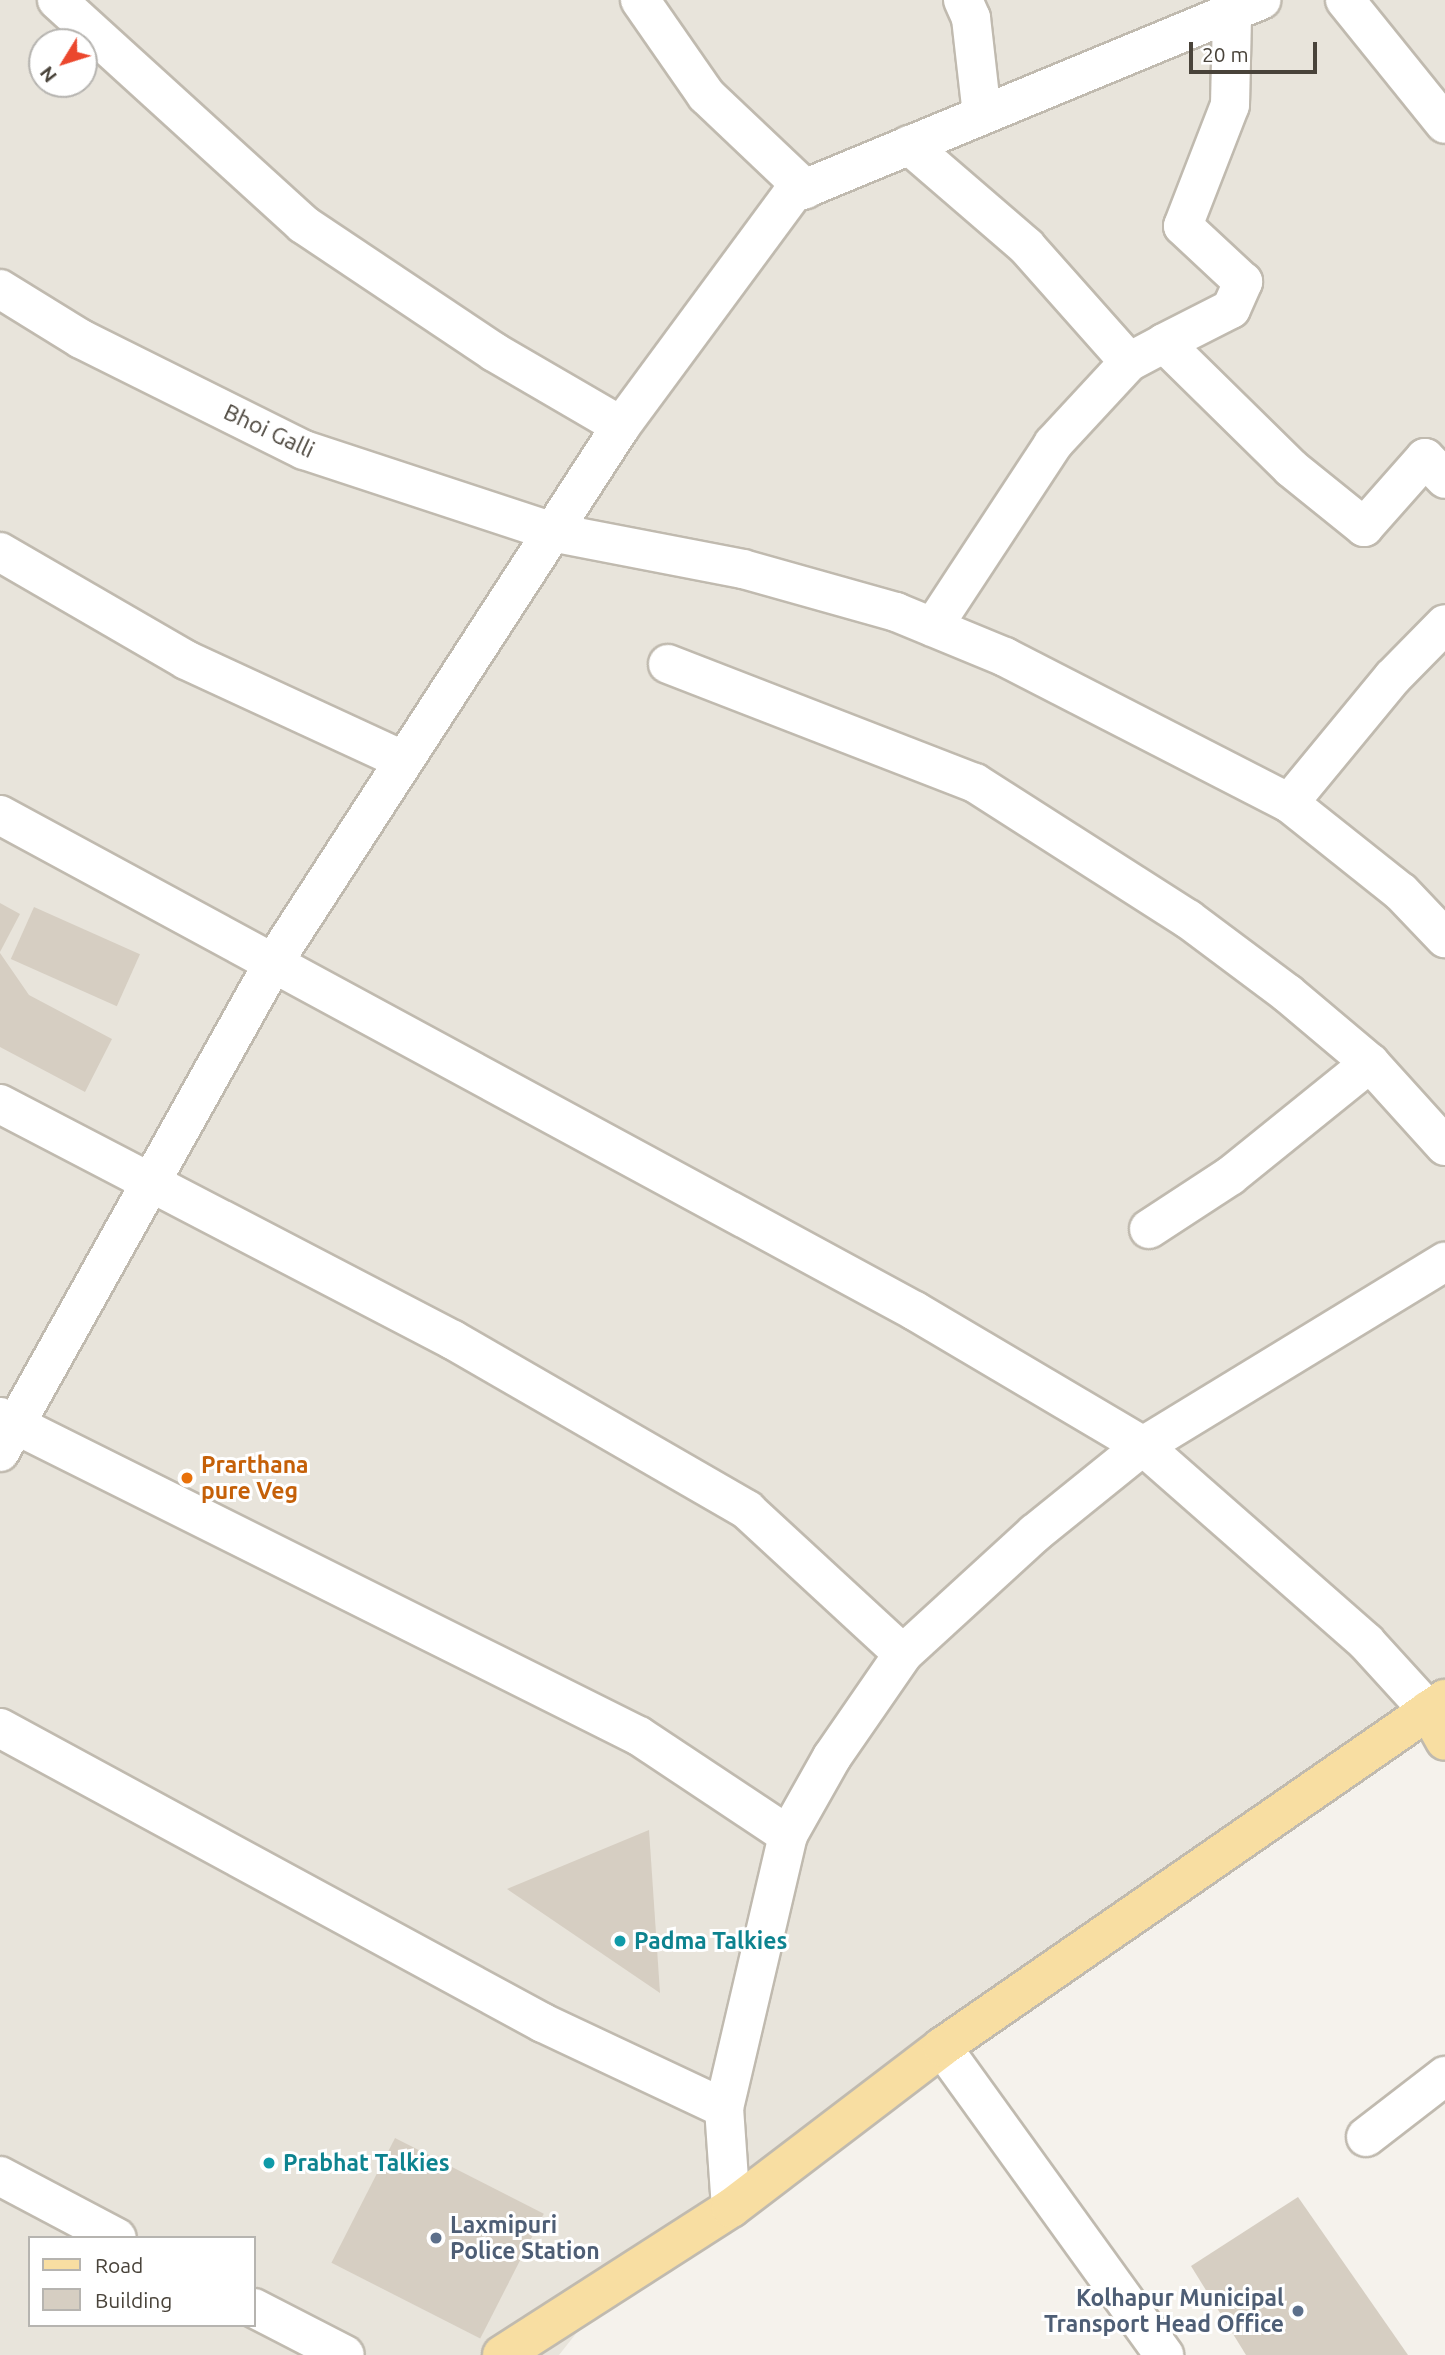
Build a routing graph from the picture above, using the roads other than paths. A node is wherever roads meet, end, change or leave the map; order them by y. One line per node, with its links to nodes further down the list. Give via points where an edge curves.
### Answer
1 (57, 0): 13 (street, via 303,224 494,352)
2 (640, 0): 9 (street, via 706,95)
3 (963, 0): 6 (street, via 971,18)
4 (1345, 0): 7 (street)
5 (1246, 7): 6 (street); 11 (street, via 1230,105 1183,226 1243,282 1231,309)
6 (982, 114): 8 (street)
7 (1445, 124)
8 (909, 145): 9 (street); 12 (street, via 1026,246)
9 (806, 189): 13 (street, via 792,194)
10 (0, 289): 15 (street, Bhoi Galli, via 81,340 304,450)
11 (1164, 343): 12 (street); 14 (street, via 1291,468 1364,527 1425,458)
12 (1129, 362): 18 (street, via 1054,444)
13 (621, 426): 15 (street)
14 (1445, 480)
15 (556, 533): 18 (street, Bhoi Galli, via 743,569); 20 (street)
16 (0, 552): 20 (street, via 186,660)
17 (1445, 624): 21 (street, via 1393,677)
18 (933, 627): 21 (street, Bhoi Galli, via 1005,657 1142,731 1228,766)
19 (668, 664): 25 (street, via 975,783 1188,919)
20 (402, 760): 24 (street)
21 (1289, 803): 23 (street, Bhoi Galli, via 1401,892)
22 (0, 815): 24 (street)
23 (1445, 938)
24 (275, 960): 28 (street); 32 (street, via 915,1311)
25 (1370, 1063): 27 (street); 29 (street, via 1230,1176)
26 (0, 1104): 28 (street)
27 (1445, 1146)
28 (152, 1186): 31 (street); 33 (street, via 453,1340 747,1510)
29 (1150, 1229)
30 (1445, 1262): 32 (street)
31 (5, 1432): 36 (street, via 639,1736)
32 (1143, 1446): 33 (street); 34 (street, via 1366,1642)
33 (904, 1654): 36 (street, via 832,1757)
34 (1439, 1717): 37 (main road)
35 (0, 1728): 39 (street, via 543,2023)
36 (789, 1835): 39 (street)
37 (942, 2047): 42 (main road); 47 (street)
38 (1445, 2076): 40 (street)
39 (724, 2108): 42 (street)
40 (1366, 2137)
41 (0, 2176): 43 (street)
42 (731, 2208): 46 (main road)
43 (113, 2236)
44 (256, 2309): 45 (street)
45 (345, 2355)
46 (502, 2355)
47 (1164, 2355)

